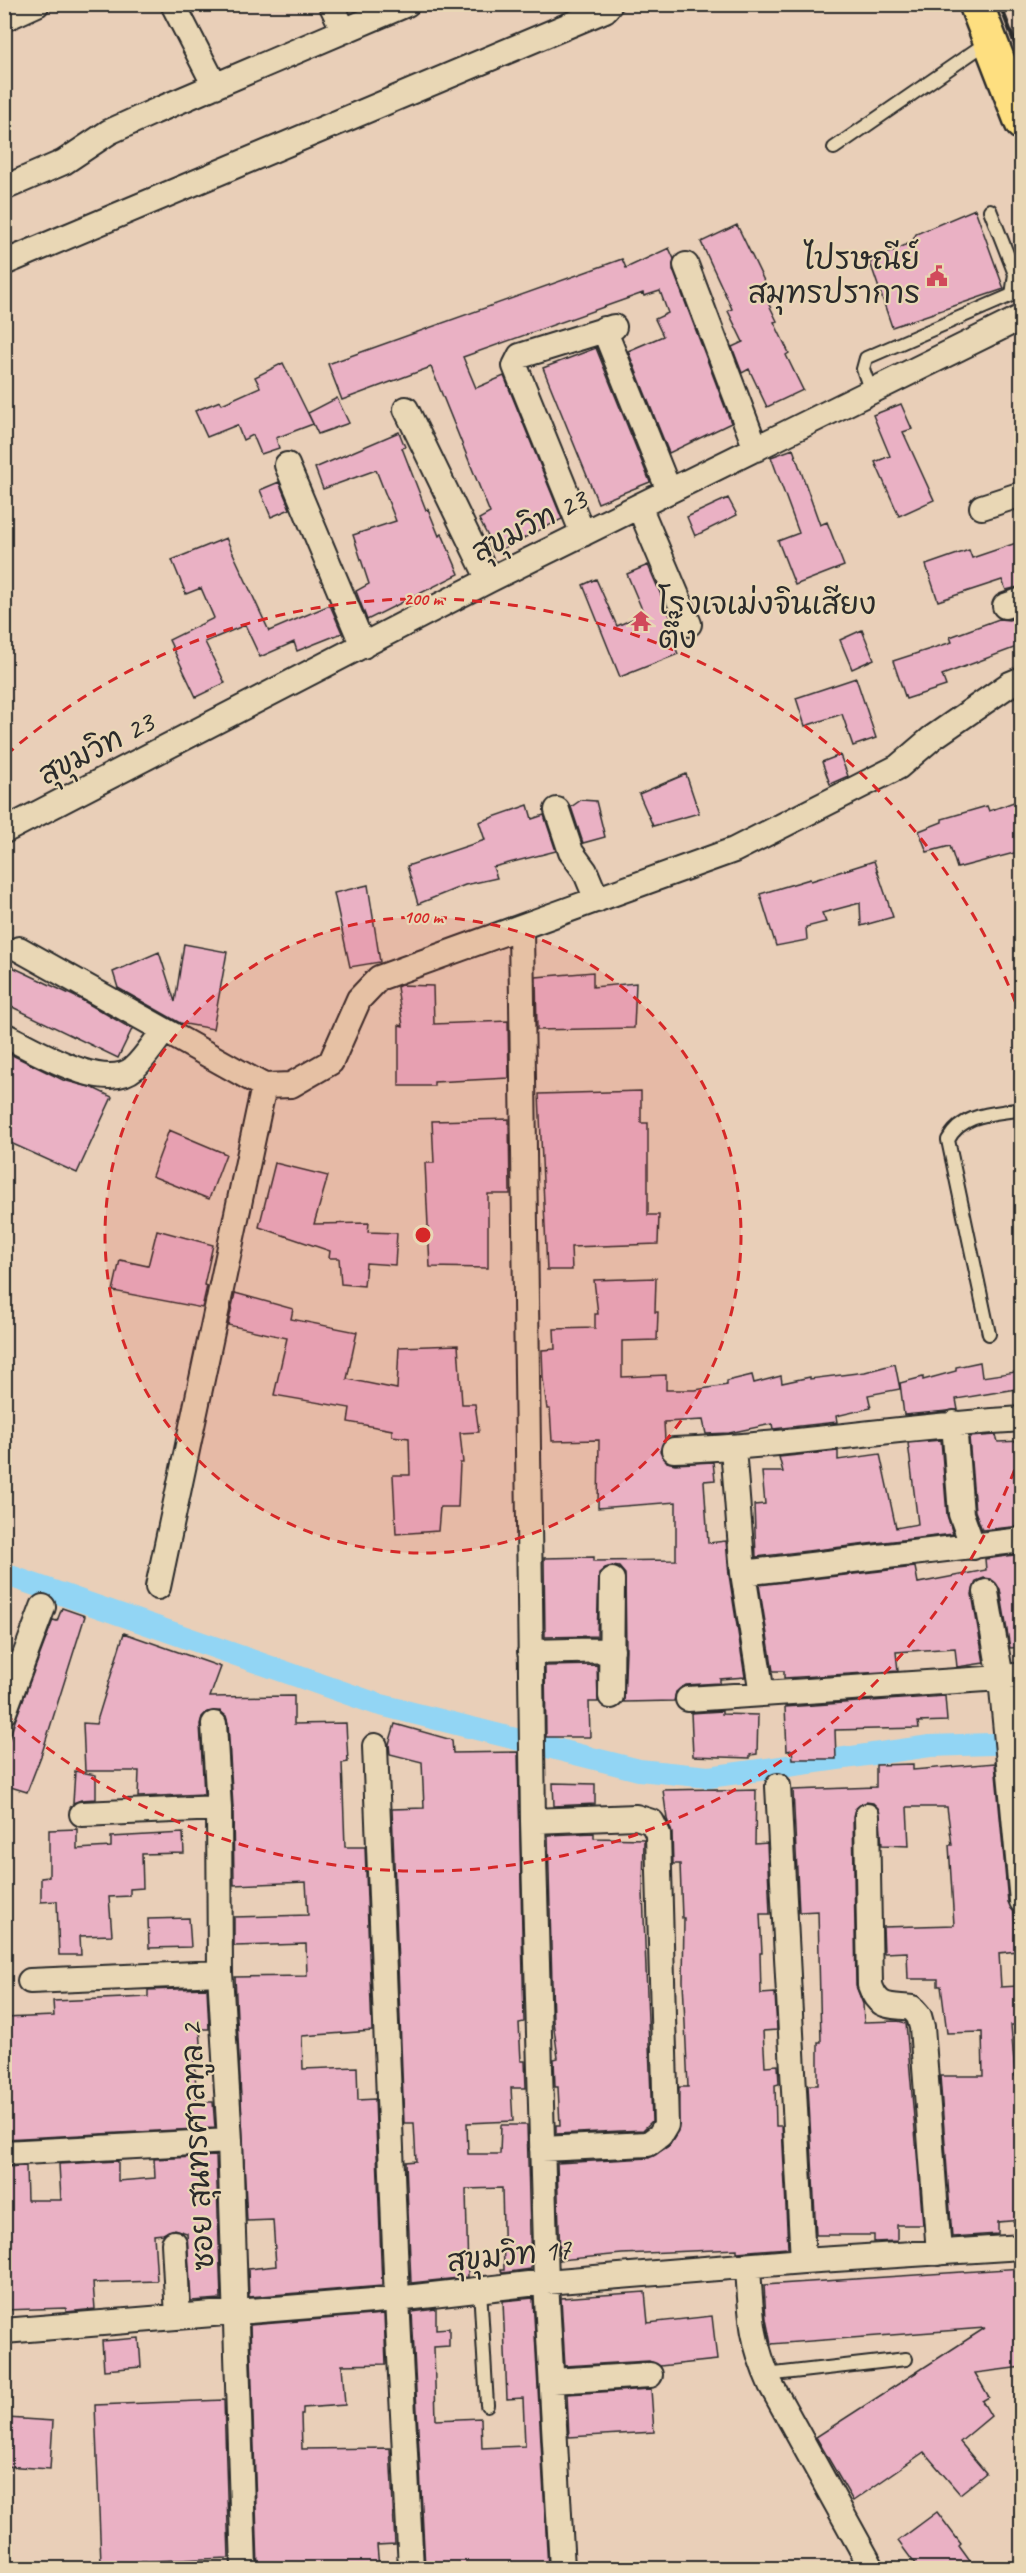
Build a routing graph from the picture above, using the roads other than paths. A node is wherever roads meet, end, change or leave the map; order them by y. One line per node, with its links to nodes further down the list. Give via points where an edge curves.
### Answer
1 (37, 4): 7 (street)
2 (173, 4): 10 (street)
3 (331, 4): 8 (street)
4 (407, 4): 8 (street)
5 (610, 4): 15 (street, via 605,10)
6 (976, 4): 9 (highway)
7 (4, 19)
8 (344, 31): 10 (street)
9 (990, 40): 11 (highway); 12 (lane)
10 (215, 86): 13 (street, via 109,132 64,162)
11 (1022, 123)
12 (834, 148)
13 (4, 188)
14 (990, 210): 18 (lane, via 1015,274 1012,295 866,358 863,369)
15 (4, 263)
16 (687, 265): 20 (street)
17 (1022, 317): 18 (street, สุขุมวิท 23)
18 (871, 392): 20 (street, สุขุมวิท 23)
19 (406, 409): 27 (street)
20 (756, 449): 22 (street, สุขุมวิท 23)
21 (286, 465): 29 (street)
22 (669, 491): 24 (street, สุขุมวิท 23); 26 (street, via 609,328 520,356 515,366)
23 (1022, 494): 25 (street)
24 (639, 506): 26 (street, สุขุมวิท 23); 28 (street)
25 (982, 507)
26 (583, 534): 27 (street, สุขุมวิท 23)
27 (489, 580): 29 (street, สุขุมวิท 23)
28 (689, 624)
29 (363, 645): 32 (street, สุขุมวิท 23)
30 (1022, 679): 33 (street, via 932,738 898,767 734,850)
31 (557, 810): 33 (street, via 571,852 585,871)
32 (4, 831)
33 (597, 900): 34 (street)
34 (521, 928): 38 (street, via 379,978 359,999 331,1062 291,1084); 53 (street)
35 (19, 949): 36 (street)
36 (164, 1031): 37 (street, via 133,1069 112,1077 84,1073); 38 (street)
37 (4, 1035)
38 (264, 1086): 49 (street)
39 (1022, 1109): 40 (lane, via 968,1119 953,1129 948,1140)
40 (990, 1334)
41 (1022, 1419): 42 (street)
42 (954, 1423): 43 (street); 46 (street, via 961,1514)
43 (733, 1448): 44 (street); 47 (street)
44 (674, 1450)
45 (1022, 1540): 46 (street)
46 (973, 1547): 47 (street)
47 (743, 1573): 55 (street)
48 (612, 1580): 52 (street)
49 (158, 1587)
50 (986, 1592): 54 (street)
51 (43, 1607): 58 (street)
52 (612, 1650): 53 (street); 56 (street)
53 (530, 1652): 65 (street)
54 (1011, 1676): 55 (street); 66 (street)
55 (762, 1694): 57 (street)
56 (611, 1696)
57 (688, 1699)
58 (4, 1712)
59 (214, 1724): 62 (street, ซอย สุนทรศาลทูล 2)
60 (375, 1746): 79 (street)
61 (778, 1786): 75 (street)
62 (219, 1808): 63 (street); 67 (street, ซอย สุนทรศาลทูล 2)
63 (82, 1814)
64 (867, 1816): 74 (street, via 870,1984 881,2004 912,2008 920,2016)
65 (533, 1821): 70 (street); 70 (street, via 636,1817 652,1822 658,1834 666,2101 666,2125 648,2144)
66 (1022, 1901)
67 (220, 1973): 68 (street); 69 (street, ซอย สุนทรศาลทูล 2)
68 (30, 1981)
69 (230, 2141): 71 (street); 80 (street, ซอย สุนทรศาลทูล 2)
70 (542, 2149): 77 (street)
71 (4, 2153)
72 (174, 2243): 81 (street)
73 (1022, 2247): 74 (street, สุขุมวิท 17)
74 (939, 2253): 75 (street, สุขุมวิท 17)
75 (803, 2261): 76 (street, สุขุมวิท 17)
76 (748, 2267): 77 (street, สุขุมวิท 17); 84 (street, via 753,2335)
77 (546, 2282): 78 (street, สุขุมวิท 17); 86 (street)
78 (480, 2289): 79 (street, สุขุมวิท 17); 87 (lane)
79 (397, 2299): 80 (street, สุขุมวิท 17); 89 (street)
80 (236, 2313): 81 (street, สุขุมวิท 17); 88 (street, ซอย สุนทรศาลทูล 2)
81 (178, 2317): 82 (street, สุขุมวิท 17)
82 (4, 2331)
83 (906, 2359): 84 (lane)
84 (766, 2374): 91 (street)
85 (650, 2375): 86 (street)
86 (552, 2381): 90 (street)
87 (487, 2405)
88 (244, 2568)
89 (411, 2568)
90 (562, 2568)
91 (872, 2568)

